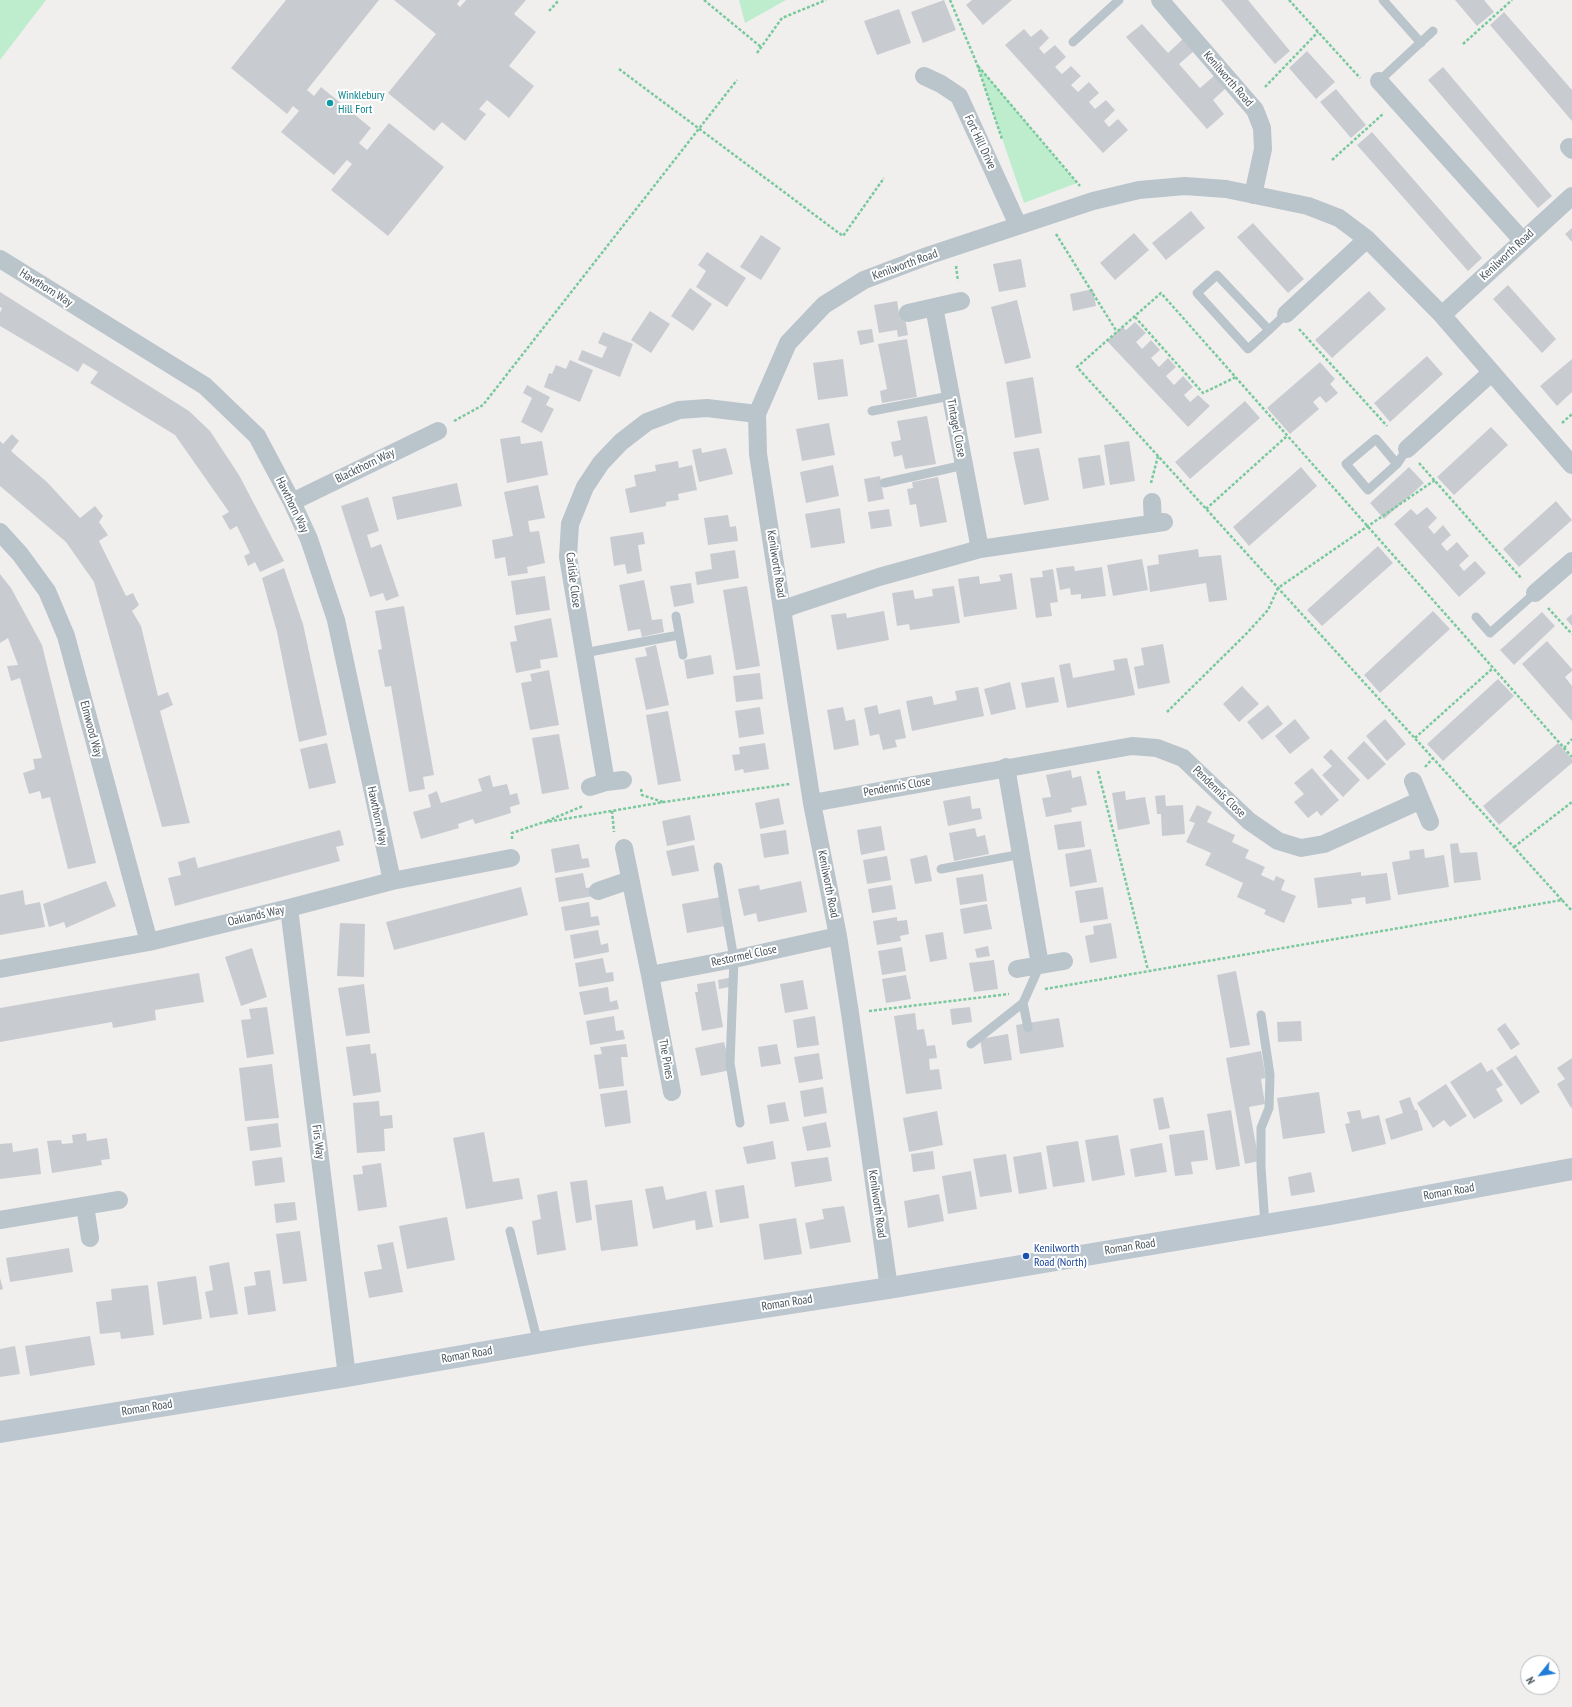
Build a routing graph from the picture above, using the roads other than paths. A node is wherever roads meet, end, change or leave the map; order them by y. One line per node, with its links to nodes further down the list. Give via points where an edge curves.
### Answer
1 (1119, 0): 5 (lane)
2 (1160, 0): 9 (street, Kenilworth Road, via 1255,110 1262,128 1263,149)
3 (1383, 0): 6 (lane)
4 (1433, 31): 6 (lane)
5 (1073, 42)
6 (1421, 43): 8 (lane)
7 (924, 76): 11 (street, Fort Hill Drive, via 959,96)
8 (1371, 81): 13 (street)
9 (1253, 194): 11 (street, Kenilworth Road, via 1185,186 1139,190 1093,201); 12 (street, Kenilworth Road, via 1308,206 1339,218)
10 (1572, 196): 13 (street, Kenilworth Road)
11 (1018, 225): 24 (street, Kenilworth Road, via 864,280 824,305 788,343)
12 (1367, 239): 18 (street); 19 (street, Kenilworth Road)
13 (1522, 240): 19 (street, Kenilworth Road)
14 (0, 259): 30 (street, Hawthorn Way, via 205,386 257,436)
15 (961, 301): 16 (street)
16 (934, 307): 17 (street); 22 (street, Tintagel Close)
17 (908, 313)
18 (1286, 314): 20 (lane)
19 (1442, 314): 21 (street, Kenilworth Road)
20 (1269, 330): 20 (lane, via 1248,349 1197,293 1217,275)
21 (1491, 373): 26 (street); 28 (street, Kenilworth Road)
22 (950, 396): 23 (lane); 27 (street, Tintagel Close)
23 (872, 411)
24 (757, 414): 36 (street, Kenilworth Road, via 758,454); 40 (street, Carlisle Close, via 707,408 679,410 647,422 621,442 601,463 585,487 570,524 568,557)
25 (438, 431): 30 (street, Blackthorn Way)
26 (1402, 456): 26 (lane, via 1376,439 1346,464 1368,490)
27 (964, 465): 29 (lane); 33 (street, Tintagel Close)
28 (1572, 465)
29 (884, 483)
30 (292, 502): 54 (street, Hawthorn Way, via 309,539 336,620)
31 (1152, 502): 33 (street, via 1158,523)
32 (0, 532): 58 (street, Elmwood Way, via 47,591 66,636)
33 (980, 549): 36 (street, via 879,577)
34 (1572, 561): 35 (street)
35 (1535, 593): 38 (lane, via 1490,633)
36 (783, 610): 46 (street, Kenilworth Road)
37 (676, 616): 39 (lane)
38 (1476, 617)
39 (679, 634): 40 (lane); 41 (lane)
40 (584, 653): 44 (street, Carlisle Close)
41 (683, 655)
42 (1006, 767): 45 (street, Pendennis Close, via 1116,748 1158,748 1183,758 1250,821 1278,841 1301,848 1324,844); 46 (street, Pendennis Close); 49 (street)
43 (1412, 781): 45 (street)
44 (606, 783)
45 (1421, 800): 47 (street)
46 (812, 803): 57 (street, Kenilworth Road)
47 (1430, 822)
48 (624, 848): 53 (street)
49 (1022, 854): 52 (lane); 61 (street)
50 (511, 858): 54 (street, Oaklands Way)
51 (718, 867): 59 (lane)
52 (941, 869)
53 (630, 880): 55 (street); 64 (street)
54 (392, 882): 56 (street, Oaklands Way)
55 (598, 891)
56 (289, 908): 58 (street, Oaklands Way); 80 (street, Firs Way)
57 (838, 936): 59 (street, Restormel Close); 78 (street, Kenilworth Road)
58 (149, 942): 62 (street, Oaklands Way)
59 (734, 959): 64 (street, Restormel Close); 70 (lane, via 730,1063)
60 (1064, 961): 61 (street)
61 (1040, 965): 63 (street); 65 (lane)
62 (0, 969)
63 (1017, 969)
64 (650, 975): 69 (street, The Pines)
65 (1023, 1003): 67 (lane); 68 (lane)
66 (1261, 1015): 75 (lane, via 1270,1075 1269,1108 1261,1128)
67 (1028, 1028)
68 (971, 1044)
69 (672, 1092)
70 (740, 1123)
71 (1572, 1169): 75 (street, Roman Road)
72 (119, 1200): 73 (street)
73 (85, 1206): 74 (street); 77 (street)
74 (0, 1220)
75 (1265, 1225): 78 (street, Roman Road)
76 (510, 1231): 79 (lane)
77 (90, 1238)
78 (889, 1288): 79 (street, Roman Road)
79 (538, 1343): 80 (street, Roman Road)
80 (347, 1376): 81 (street, Roman Road)
81 (0, 1432)

